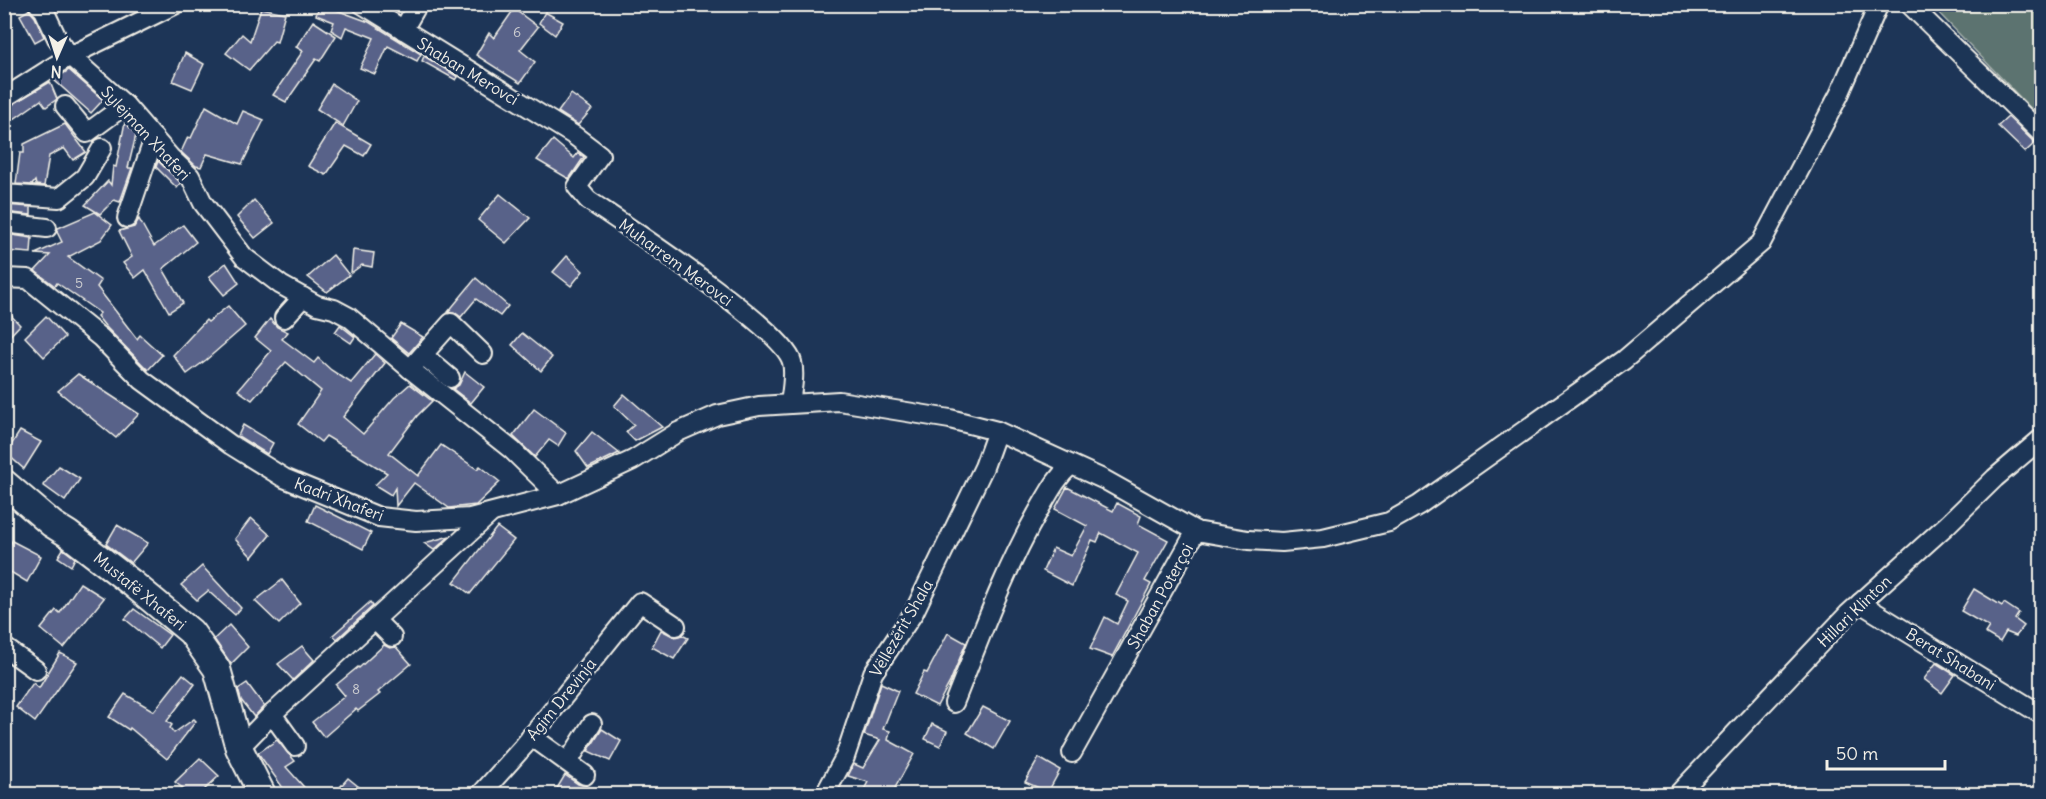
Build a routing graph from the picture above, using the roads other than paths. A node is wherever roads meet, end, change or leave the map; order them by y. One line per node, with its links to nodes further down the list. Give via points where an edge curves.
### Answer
1 (38, 4): 8 (street, Sylejman Xhaferi)
2 (56, 4): 8 (street)
3 (176, 4): 10 (street)
4 (362, 4): 9 (street, Shaban Merovci)
5 (418, 4): 9 (street)
6 (1879, 4): 36 (street, via 1839,95 1761,243 1624,360 1419,505 1389,522 1323,538 1282,542)
7 (1909, 4): 14 (street)
8 (55, 29): 10 (street, Sylejman Xhaferi)
9 (403, 30): 15 (street, Shaban Merovci)
10 (70, 56): 11 (street); 12 (street, Sylejman Xhaferi)
11 (4, 98)
12 (125, 105): 13 (street, via 87,133); 16 (street, Sylejman Xhaferi)
13 (65, 106)
14 (2042, 134)
15 (575, 136): 29 (street, Muharrem Merovci, via 600,155 577,187 588,200 765,328 792,360)
16 (154, 138): 19 (street); 23 (street, Sylejman Xhaferi, via 190,176 203,203 244,257)
17 (102, 148): 18 (street, via 85,177 59,198)
18 (4, 194)
19 (127, 218)
20 (4, 223): 21 (street)
21 (47, 228)
22 (4, 278): 35 (street, Kadri Xhaferi, via 28,279 101,338 142,380 284,478 379,517 416,521 470,518)
23 (303, 297): 24 (street); 27 (street, Sylejman Xhaferi, via 349,317)
24 (284, 318)
25 (483, 354): 26 (street, via 451,323)
26 (423, 355): 27 (street); 28 (street)
27 (410, 369): 34 (street, Sylejman Xhaferi, via 512,450)
28 (450, 378)
29 (790, 403): 30 (street, Shaban Poterçoi, via 839,401 950,419); 34 (street, Kadri Xhaferi, via 717,415)
30 (997, 431): 32 (street, Shaban Poterçoi); 55 (street, Vëllezërit Shala, via 984,467 914,612 873,673 845,757)
31 (2042, 438): 37 (street, Hillari Klinton)
32 (1071, 465): 36 (street, Shaban Poterçoi); 43 (street, via 1059,475 1030,527)
33 (4, 483): 49 (street, Mustafë Xhaferi, via 191,632 217,669)
34 (558, 495): 35 (street, Kadri Xhaferi)
35 (492, 512): 38 (street)
36 (1196, 531): 50 (street, Shaban Poterçoi)
37 (1860, 603): 45 (street, Berat Shabani); 56 (street, Hillari Klinton)
38 (375, 620): 40 (street); 44 (street)
39 (676, 626): 47 (street, Agim Drevinja, via 640,602)
40 (392, 637)
41 (4, 647): 42 (street)
42 (36, 670)
43 (954, 703)
44 (272, 714): 48 (street); 49 (street)
45 (2042, 715)
46 (592, 724): 51 (street)
47 (531, 736): 51 (street); 54 (street, Agim Drevinja)
48 (295, 746)
49 (239, 748): 53 (street, Mustafë Xhaferi)
50 (1072, 753)
51 (568, 762): 52 (street)
52 (585, 775)
53 (262, 795)
54 (481, 795)
55 (825, 795)
56 (1678, 795)

